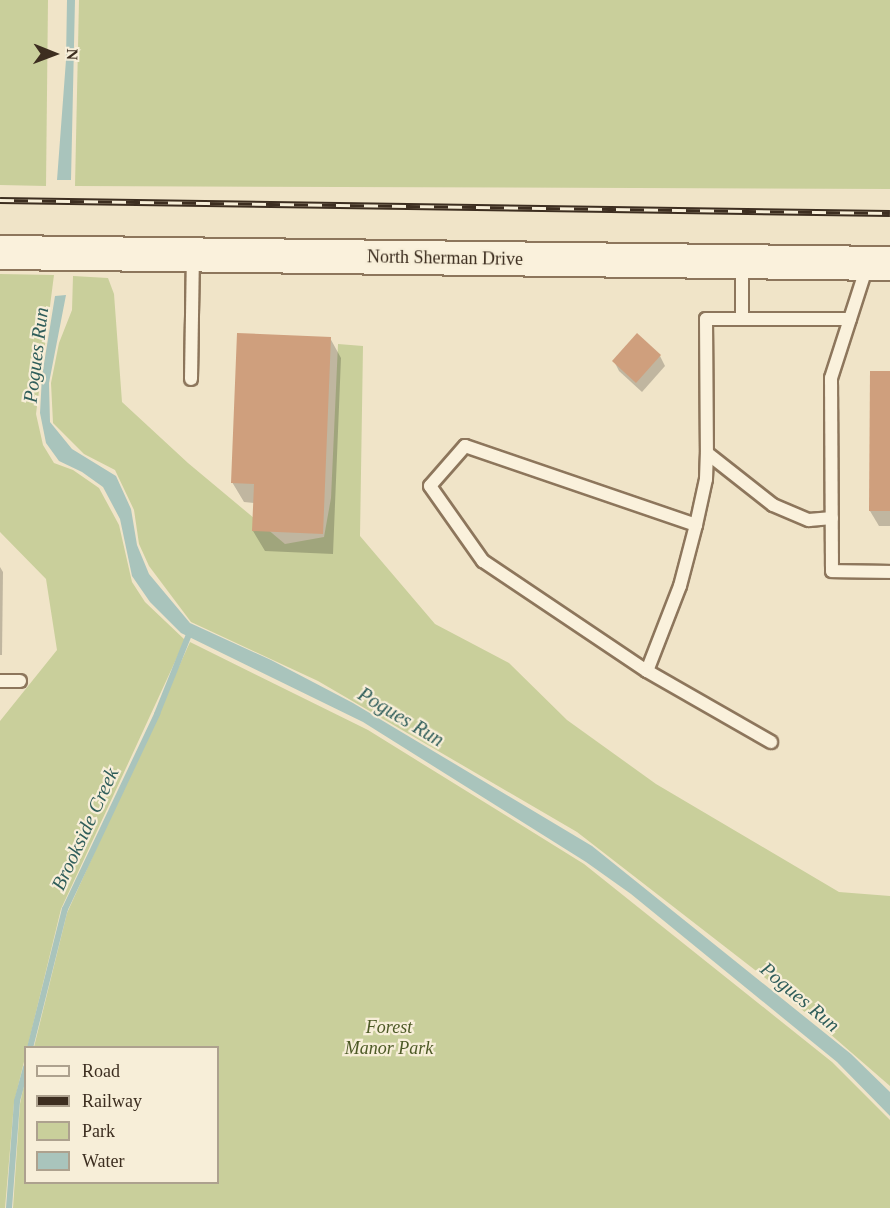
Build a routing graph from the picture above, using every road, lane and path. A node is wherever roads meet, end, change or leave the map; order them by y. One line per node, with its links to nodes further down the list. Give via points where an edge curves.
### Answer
1 (0, 252): 2 (main road, North Sherman Drive)
2 (193, 255): 3 (main road, North Sherman Drive); 7 (lane)
3 (742, 261): 4 (main road, North Sherman Drive); 5 (lane)
4 (879, 262): 6 (lane)
5 (742, 319): 6 (lane); 8 (lane, via 706,319)
6 (850, 320): 9 (lane, via 831,378)
7 (191, 379)
8 (707, 453): 9 (lane, via 773,505 808,520); 10 (lane)
9 (832, 518): 11 (lane, via 832,571)
10 (696, 525): 12 (lane, via 680,586); 12 (lane, via 465,446 430,486 483,561)
11 (890, 572)
12 (647, 671): 15 (lane)
13 (0, 681): 14 (lane)
14 (20, 681)
15 (771, 742)

